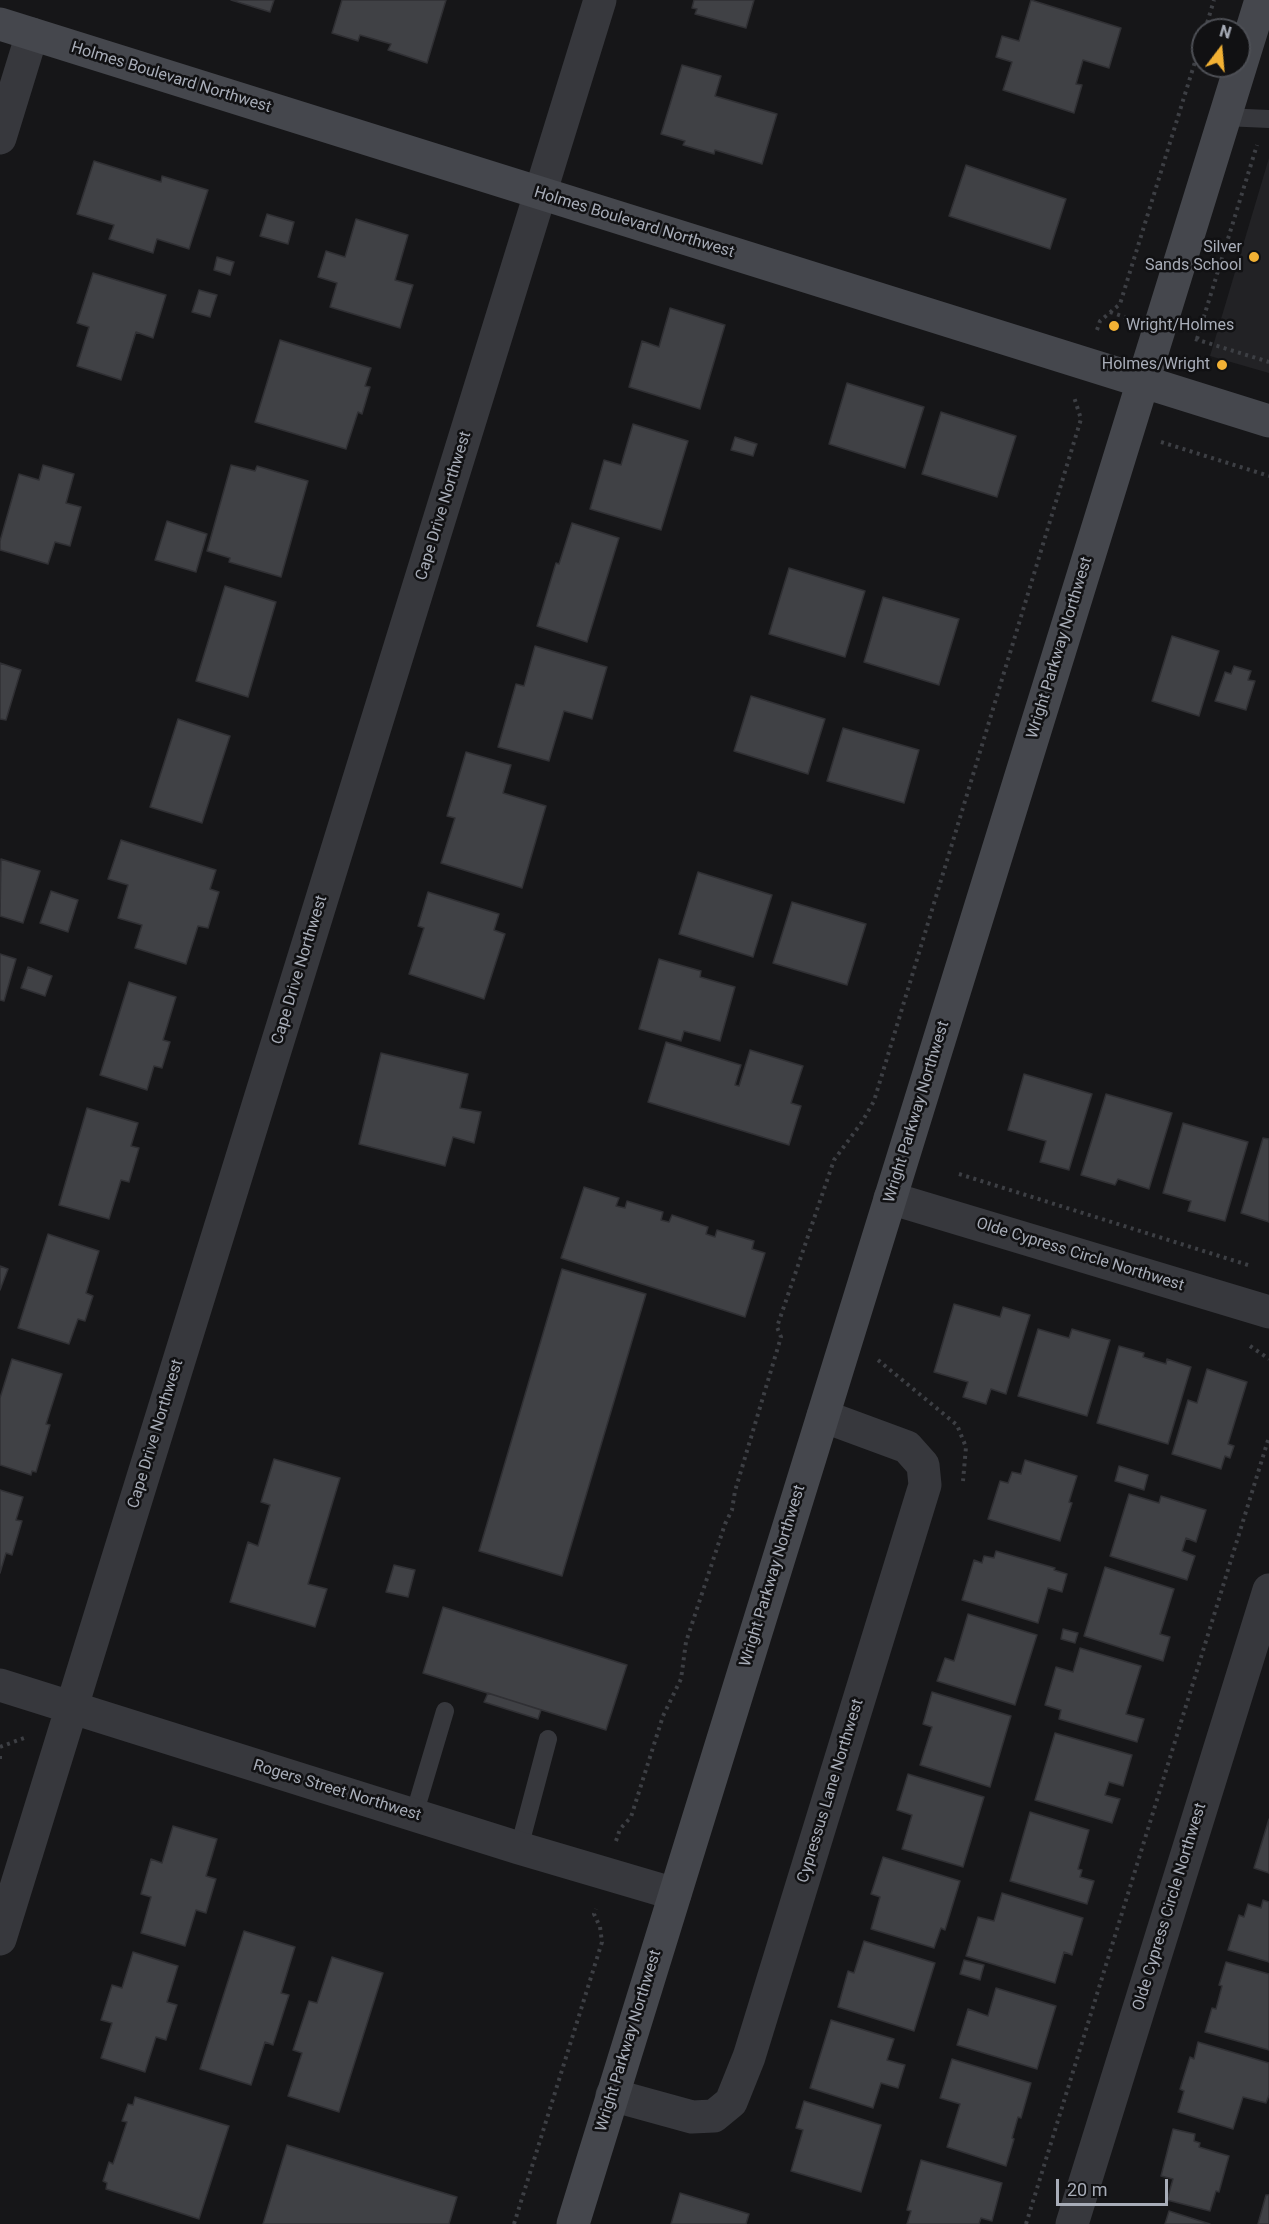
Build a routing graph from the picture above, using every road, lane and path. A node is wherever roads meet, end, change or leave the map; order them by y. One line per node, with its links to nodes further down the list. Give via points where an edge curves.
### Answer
1 (600, 0): 11 (street, Cape Drive Northwest)
2 (1214, 0): 4 (path)
3 (1261, 0): 8 (street, Wright Parkway Northwest)
4 (1209, 18)
5 (0, 24): 6 (street, Holmes Boulevard Northwest)
6 (32, 34): 10 (street); 11 (street, Holmes Boulevard Northwest)
7 (1191, 75): 13 (path, via 1120,304 1100,321)
8 (1224, 117): 9 (lane); 14 (street, Wright Parkway Northwest)
9 (1267, 119): 12 (path)
10 (0, 138)
11 (540, 194): 13 (street, Holmes Boulevard Northwest); 26 (street, Cape Drive Northwest)
12 (1197, 339)
13 (1085, 363): 14 (street, Holmes Boulevard Northwest); 33 (path, via 1074,397 1081,419 874,1101 834,1160 820,1197 777,1327 780,1337 732,1510 686,1642 681,1679 663,1716 631,1817 620,1829)
14 (1142, 381): 15 (street, Holmes Boulevard Northwest); 16 (street, Wright Parkway Northwest)
15 (1269, 421)
16 (1127, 431): 17 (path); 19 (street, Wright Parkway Northwest)
17 (1269, 477)
18 (959, 1174): 20 (path)
19 (890, 1197): 21 (street, Olde Cypress Circle Northwest); 22 (street, Wright Parkway Northwest)
20 (1258, 1268)
21 (1269, 1312)
22 (823, 1416): 34 (street, Wright Parkway Northwest); 36 (street, Cypressus Lane Northwest, via 907,1447 923,1465 925,1485 749,2057 731,2102 714,2116 692,2117)
23 (1269, 1437): 39 (path)
24 (1269, 1590): 40 (street, Olde Cypress Circle Northwest)
25 (0, 1685): 26 (street, Rogers Street Northwest)
26 (72, 1708): 31 (street, Rogers Street Northwest); 35 (street, Cape Drive Northwest)
27 (446, 1711): 31 (lane)
28 (548, 1739): 32 (lane)
29 (0, 1756): 30 (path)
30 (0, 1762)
31 (414, 1815): 32 (street, Rogers Street Northwest)
32 (519, 1848): 33 (street, Rogers Street Northwest)
33 (606, 1874): 34 (street, Rogers Street Northwest); 37 (path, via 594,1914 602,1942)
34 (675, 1894): 36 (street, Wright Parkway Northwest)
35 (0, 1940)
36 (612, 2095): 38 (street, Wright Parkway Northwest)
37 (514, 2224)
38 (573, 2224)
39 (1026, 2224)
40 (1072, 2224)

